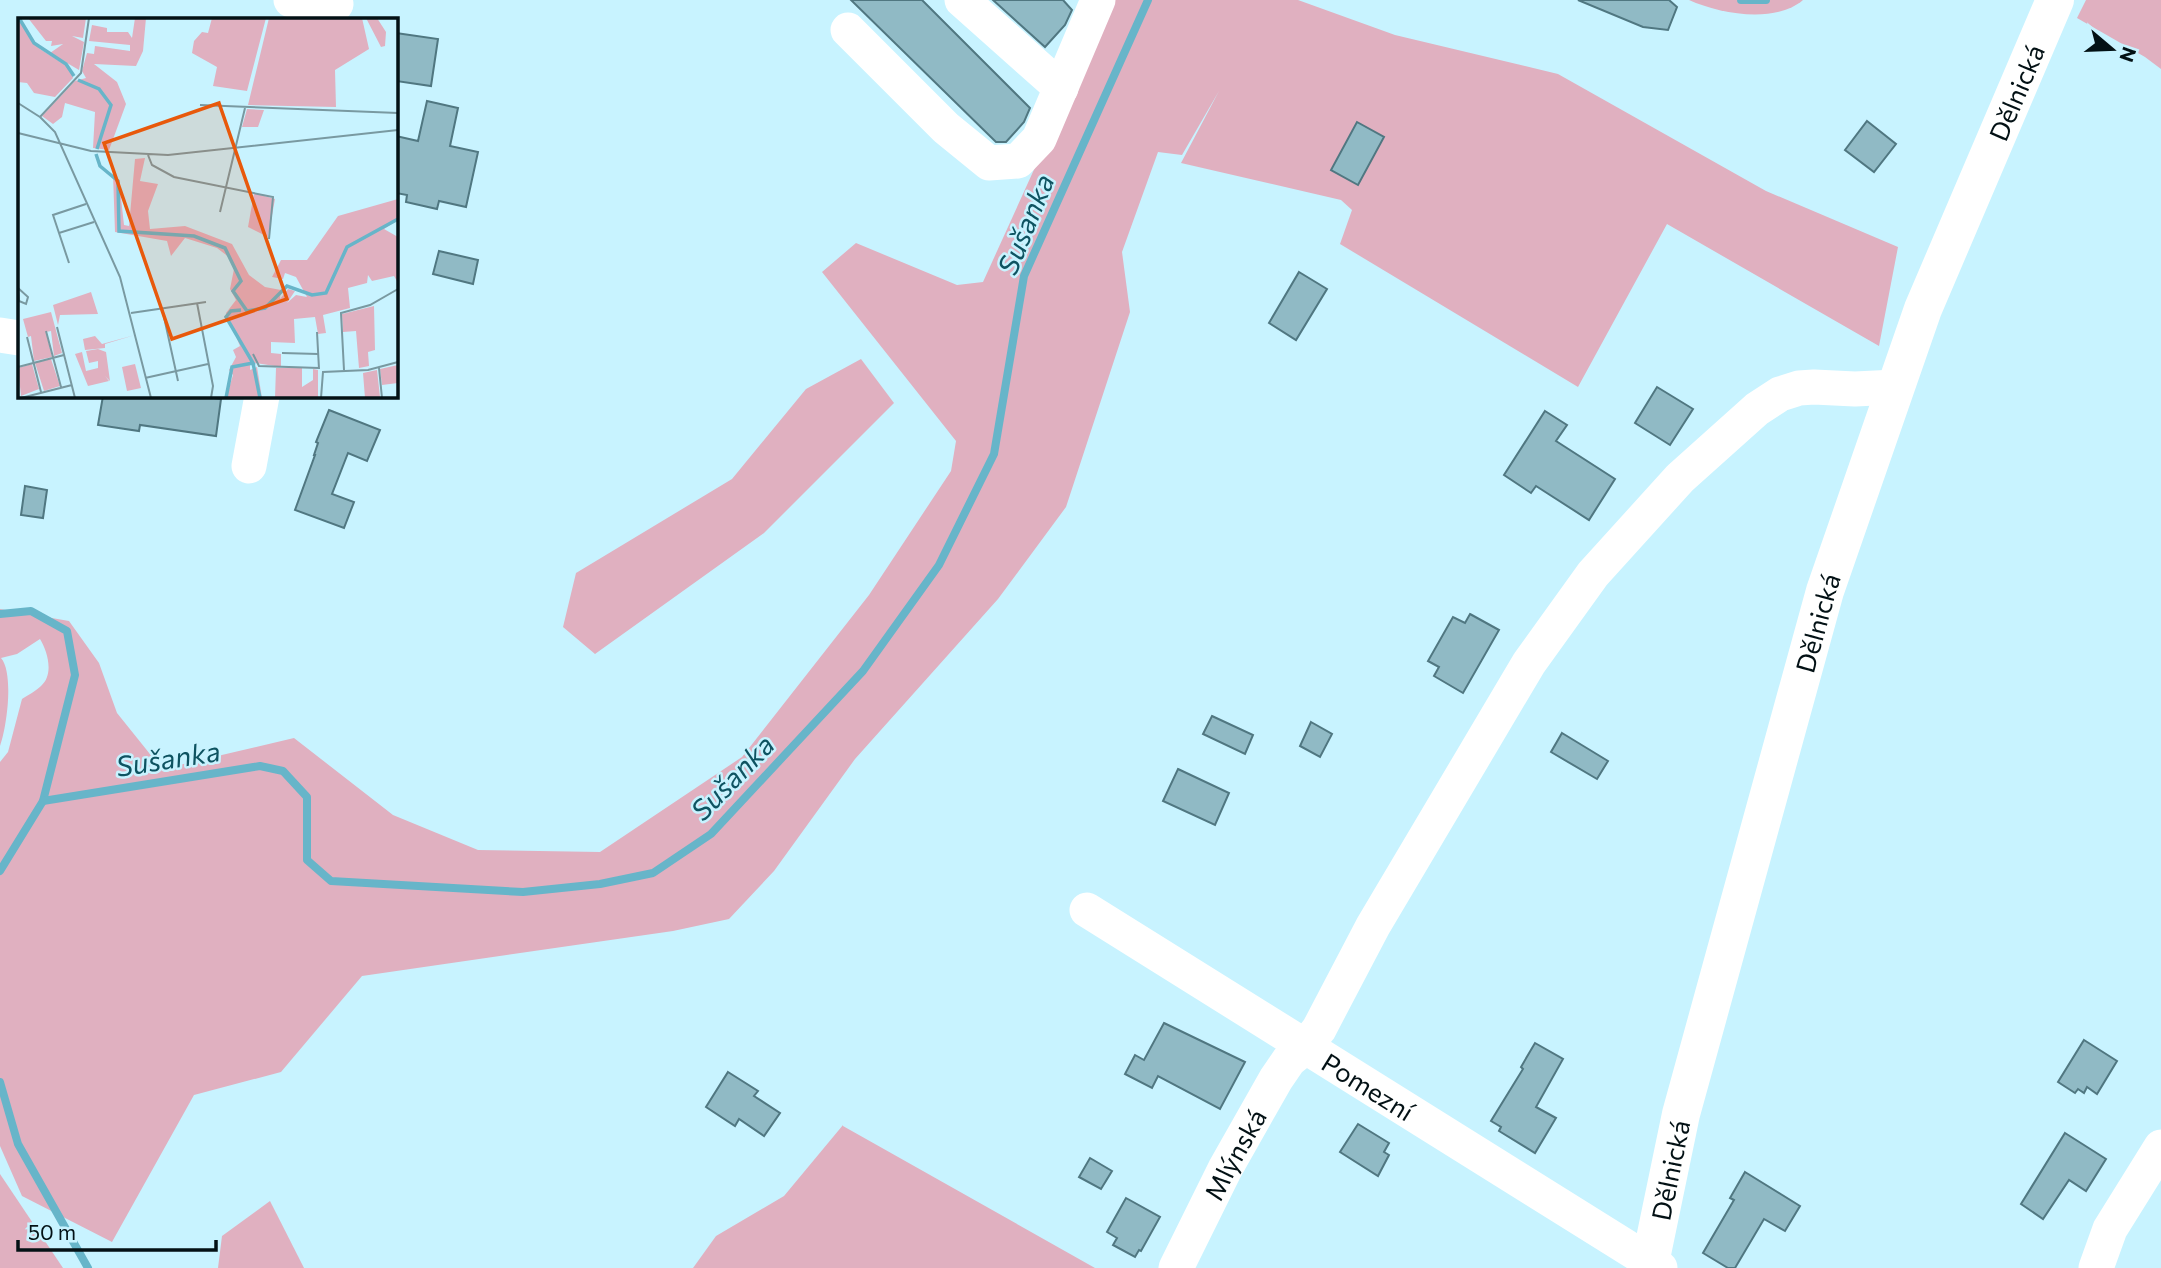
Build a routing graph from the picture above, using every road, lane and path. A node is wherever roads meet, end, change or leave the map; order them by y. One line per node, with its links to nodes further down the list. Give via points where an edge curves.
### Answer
1 (291, 0): 5 (street)
2 (962, 0): 7 (street)
3 (1098, 0): 7 (street)
4 (2055, 0): 10 (main road, Dělnická, via 1923,309)
5 (336, 8)
6 (848, 30): 7 (street, via 946,128 989,163 1018,161 1039,139)
7 (1061, 88)
8 (0, 335): 9 (street)
9 (18, 338)
10 (1896, 387): 14 (street, Mlýnská, via 1814,387 1780,394 1748,416 1680,478 1592,574 1529,663); 16 (main road, Dělnická, via 1825,591 1681,1114)
11 (262, 397): 12 (street)
12 (249, 466)
13 (1087, 910): 14 (street, Pomezní)
14 (1304, 1048): 16 (street, Pomezní); 17 (street, Mlýnská, via 1276,1079)
15 (2161, 1147): 18 (street, via 2110,1229)
16 (1653, 1266)
17 (1176, 1268)
18 (2096, 1268)

